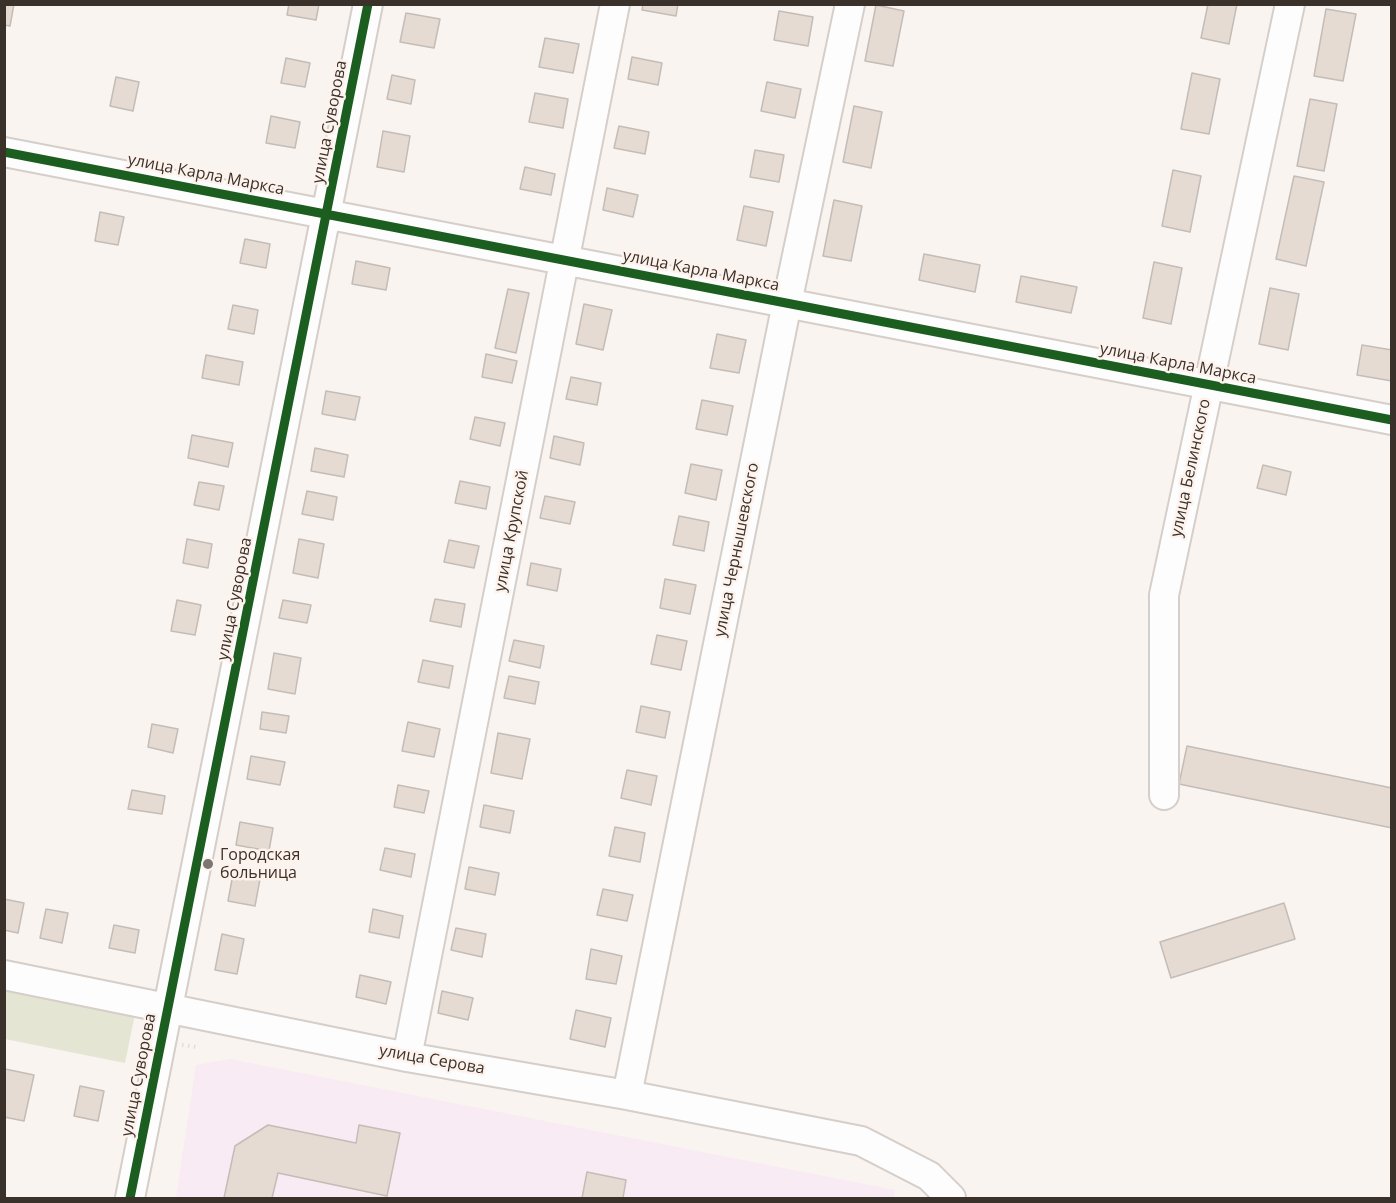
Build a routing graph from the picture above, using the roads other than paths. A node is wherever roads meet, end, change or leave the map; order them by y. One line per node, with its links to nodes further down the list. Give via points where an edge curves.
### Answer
1 (368, 4): 6 (street, улица Суворова)
2 (615, 4): 7 (street, улица Крупской)
3 (850, 4): 8 (street, улица Чернышевского)
4 (1290, 4): 9 (street, улица Белинского)
5 (4, 152): 6 (street, улица Карла Маркса)
6 (328, 214): 7 (street, улица Карла Маркса); 13 (street, улица Суворова)
7 (566, 260): 8 (street, улица Карла Маркса); 14 (street, улица Крупской)
8 (787, 303): 9 (street, улица Карла Маркса); 15 (street, улица Чернышевского)
9 (1209, 385): 10 (street, улица Карла Маркса); 11 (street, улица Белинского, via 1164,595)
10 (1392, 420)
11 (1164, 795)
12 (4, 975): 13 (street, улица Серова)
13 (168, 1008): 14 (street, улица Серова); 16 (street, улица Суворова)
14 (407, 1057): 15 (street, улица Серова)
15 (627, 1095): 17 (street, улица Серова, via 861,1141 929,1176)
16 (130, 1198)
17 (951, 1198)

